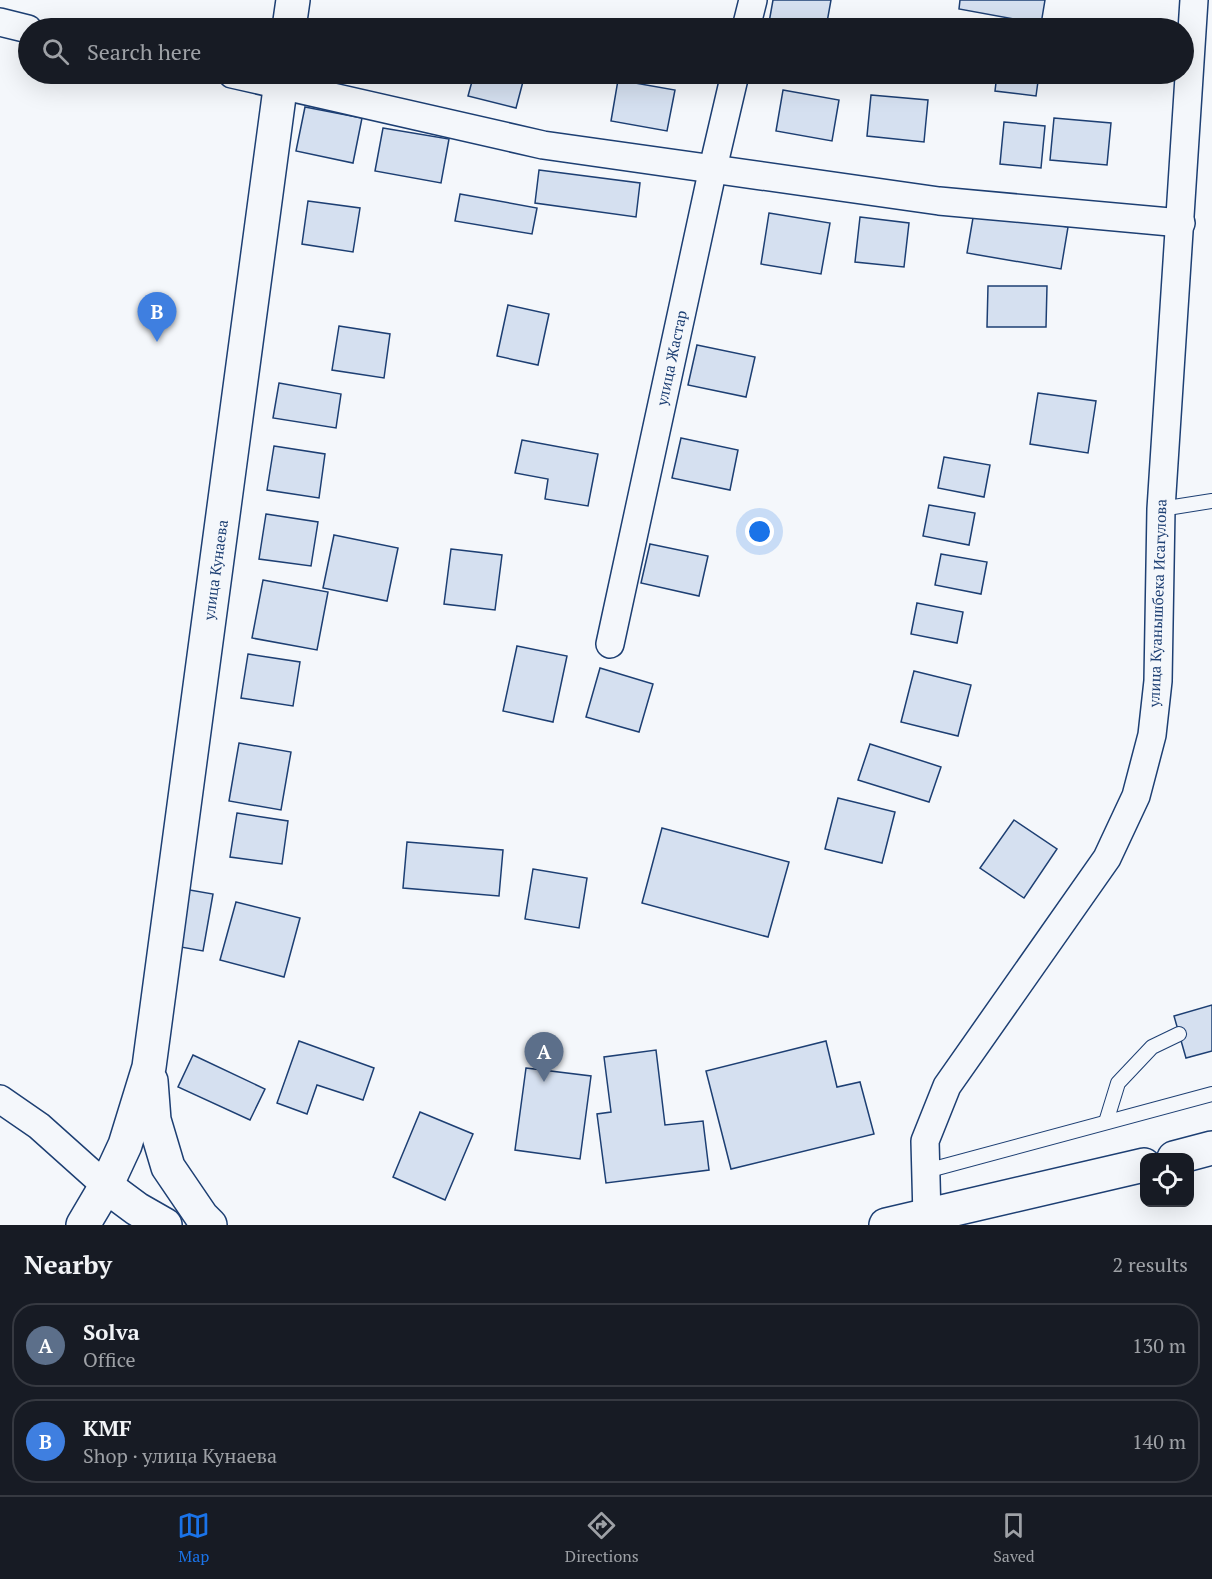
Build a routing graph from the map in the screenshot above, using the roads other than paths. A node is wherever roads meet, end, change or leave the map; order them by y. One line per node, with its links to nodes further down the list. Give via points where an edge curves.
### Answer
1 (293, 0): 4 (main road)
2 (753, 0): 5 (street)
3 (1194, 0): 6 (street, улица Куанышбека Исагулова)
4 (290, 18)
5 (748, 18)
6 (1193, 18)
7 (0, 22): 8 (street)
8 (18, 26)
9 (280, 84): 19 (main road, улица Кунаева)
10 (301, 84): 13 (street, via 543,145)
11 (733, 84): 13 (street, улица Жастар)
12 (1189, 84): 14 (street, улица Куанышбека Исагулова)
13 (713, 168): 14 (street, via 939,201); 17 (street, улица Жастар)
14 (1180, 224): 16 (street, улица Куанышбека Исагулова)
15 (1212, 501): 16 (lane)
16 (1161, 508): 26 (street, улица Куанышбека Исагулова, via 1158,681 1152,735 1136,796 1107,858 947,1086 925,1141)
17 (610, 644)
18 (1179, 1035): 22 (lane, via 1152,1047 1118,1083)
19 (149, 1067): 27 (main road, via 125,1145); 31 (main road, via 154,1120 168,1167)
20 (1212, 1094): 22 (lane)
21 (0, 1099): 27 (street, via 39,1126)
22 (1106, 1122): 26 (lane)
23 (1212, 1148): 24 (main road)
24 (1193, 1153)
25 (1140, 1166): 28 (main road)
26 (926, 1171): 28 (street, улица Куанышбека Исагулова)
27 (106, 1186): 29 (main road); 30 (main road)
28 (927, 1217): 32 (main road)
29 (83, 1225)
30 (165, 1225)
31 (210, 1225)
32 (886, 1225)

